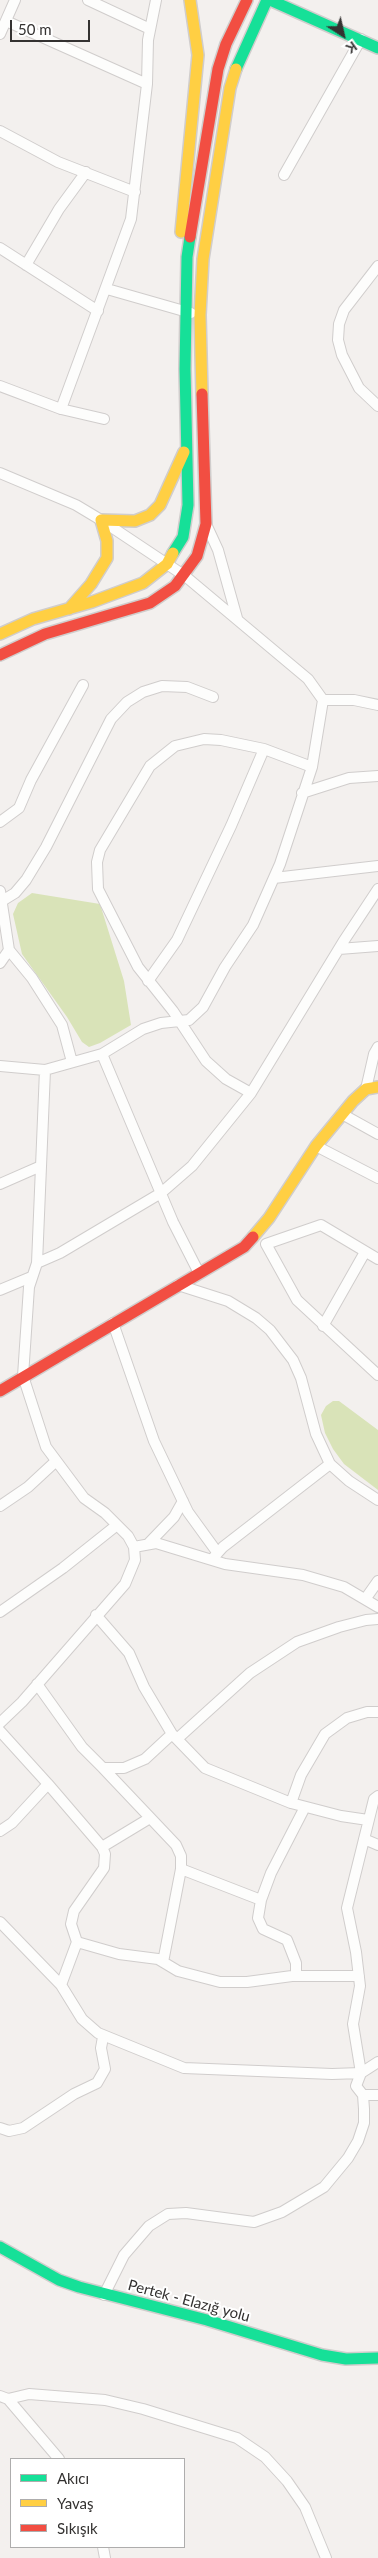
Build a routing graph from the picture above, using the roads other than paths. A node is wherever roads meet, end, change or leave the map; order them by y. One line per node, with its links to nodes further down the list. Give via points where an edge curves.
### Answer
1 (15, 0): 7 (street)
2 (88, 0): 8 (street)
3 (156, 0): 8 (street)
4 (190, 0): 21 (main road, via 198,55 178,263)
5 (247, 0): 21 (main road, via 226,44 212,95)
6 (268, 0): 10 (main road); 23 (main road, via 240,57 228,96 204,252)
7 (6, 21): 9 (street); 12 (street)
8 (150, 29): 12 (street)
9 (0, 34)
10 (361, 40): 11 (main road); 15 (street)
11 (378, 48)
12 (147, 84): 16 (street)
13 (0, 131): 14 (street, via 58,162)
14 (86, 172): 16 (street); 18 (street)
15 (284, 174)
16 (135, 192): 20 (street, via 131,219)
17 (0, 248): 18 (street)
18 (26, 265): 22 (street)
19 (377, 269): 25 (street, via 344,310 338,340 342,355 360,388)
20 (107, 290): 21 (street); 22 (street)
21 (181, 309): 23 (street); 28 (main road)
22 (98, 311): 26 (street)
23 (200, 315): 31 (main road)
24 (0, 386): 26 (street)
25 (378, 406)
26 (61, 409): 27 (street)
27 (104, 419)
28 (186, 446): 30 (main road, via 169,488 150,515 135,521); 32 (main road, via 187,522)
29 (0, 473): 30 (street)
30 (101, 520): 32 (street); 34 (main road, via 107,541 107,558 91,584)
31 (206, 524): 33 (main road, via 197,556); 35 (street, via 218,550)
32 (167, 564): 33 (street); 34 (main road, via 143,582)
33 (184, 576): 35 (street); 37 (main road, via 150,603 45,634)
34 (68, 609): 36 (main road, via 33,619)
35 (237, 618): 40 (street, via 308,679)
36 (0, 634)
37 (0, 655)
38 (83, 685): 46 (street, via 19,808)
39 (213, 697): 50 (street, via 187,687 162,686 127,702 112,719 26,880 15,893)
40 (323, 700): 41 (street, via 354,700); 43 (street)
41 (378, 705)
42 (264, 749): 43 (street); 55 (street, via 177,940); 55 (street, via 204,739 175,746 161,754 150,766 100,850 96,875 98,889 128,950)
43 (312, 767): 45 (street)
44 (378, 776): 45 (street, via 348,778)
45 (302, 793): 48 (street)
46 (0, 822)
47 (378, 866): 48 (street)
48 (274, 878): 56 (street, via 253,925 225,966 203,1007 194,1017)
49 (378, 889): 52 (street)
50 (1, 896): 53 (street)
51 (378, 946): 52 (street)
52 (339, 949): 63 (street)
53 (9, 950): 54 (street); 59 (street, via 32,978 62,1025)
54 (0, 963)
55 (148, 981): 56 (street)
56 (180, 1021): 58 (street, via 143,1029); 63 (street, via 206,1061 226,1079)
57 (378, 1047): 62 (street, via 374,1054)
58 (102, 1054): 59 (street); 70 (street)
59 (72, 1062): 61 (street)
60 (0, 1066): 61 (street)
61 (45, 1070): 67 (street)
62 (372, 1088): 64 (main road)
63 (251, 1094): 70 (street, via 192,1166)
64 (342, 1114): 65 (street); 66 (main road)
65 (378, 1134)
66 (316, 1146): 68 (street); 71 (main road, via 269,1218)
67 (41, 1166): 69 (street); 75 (street)
68 (378, 1178)
69 (0, 1184)
70 (161, 1192): 75 (street, via 60,1253); 76 (street)
71 (254, 1235): 72 (street); 76 (main road, via 226,1260)
72 (266, 1244): 73 (street, via 321,1225); 81 (street, via 296,1300)
73 (365, 1252): 74 (street); 81 (street)
74 (378, 1259)
75 (37, 1263): 77 (street)
76 (200, 1273): 78 (main road)
77 (31, 1277): 79 (street); 83 (street)
78 (178, 1285): 80 (main road); 86 (street, via 212,1295 242,1309 270,1330 301,1378 316,1434)
79 (0, 1290)
80 (114, 1323): 83 (main road); 88 (street, via 154,1441)
81 (324, 1326): 82 (street)
82 (378, 1375)
83 (23, 1376): 84 (main road); 85 (street, via 46,1447)
84 (0, 1391)
85 (55, 1462): 89 (street, via 28,1487); 90 (street, via 84,1498)
86 (330, 1464): 87 (street, via 348,1481); 93 (street)
87 (378, 1500)
88 (183, 1501): 91 (street, via 174,1518); 93 (street)
89 (0, 1506)
90 (117, 1525): 92 (street); 97 (street)
91 (149, 1543): 92 (street); 93 (street)
92 (134, 1547): 98 (street, via 135,1560 125,1584)
93 (214, 1557): 95 (street, via 303,1575 344,1587)
94 (378, 1581): 95 (street)
95 (366, 1598): 96 (street)
96 (378, 1607)
97 (0, 1612)
98 (96, 1616): 100 (street); 104 (street, via 129,1653 144,1687)
99 (378, 1619): 104 (street, via 338,1627 297,1642 250,1673)
100 (37, 1684): 102 (street); 105 (street, via 82,1747)
101 (378, 1712): 108 (street, via 347,1718 325,1734 301,1775)
102 (0, 1723)
103 (0, 1731): 106 (street)
104 (175, 1737): 105 (street, via 145,1759 124,1768); 108 (street, via 205,1768)
105 (103, 1768): 110 (street)
106 (48, 1784): 112 (street, via 12,1823); 115 (street)
107 (378, 1796): 111 (street, via 374,1799)
108 (291, 1803): 109 (street)
109 (305, 1807): 111 (street); 117 (street, via 271,1873)
110 (150, 1818): 115 (street); 116 (street, via 176,1845 181,1856)
111 (368, 1820): 113 (street)
112 (0, 1831)
113 (364, 1839): 114 (street); 122 (street, via 347,1908)
114 (378, 1845)
115 (102, 1847): 119 (street, via 106,1854 104,1868 74,1911 71,1924)
116 (181, 1869): 117 (street); 120 (street)
117 (261, 1900): 121 (street, via 258,1918 263,1929 287,1940 296,1963)
118 (0, 1922): 123 (street)
119 (76, 1942): 120 (street); 123 (street)
120 (163, 1962): 121 (street, via 178,1971 220,1982)
121 (296, 1976): 122 (street)
122 (358, 1976): 126 (street, via 360,1986 353,2024)
123 (61, 1984): 124 (street, via 82,2019)
124 (103, 2036): 126 (street, via 194,2070); 129 (street, via 101,2048 105,2069 101,2079 23,2128 9,2131)
125 (378, 2062): 126 (street)
126 (361, 2073): 127 (street, via 356,2086)
127 (363, 2095): 128 (street); 131 (street, via 364,2122 358,2141 324,2187 282,2212 254,2222 186,2213 168,2214 149,2226 124,2255)
128 (378, 2096)
129 (0, 2128)
130 (0, 2247): 131 (main road, Pertek - Elazığ yolu, via 58,2280)
131 (104, 2294): 132 (main road, Pertek - Elazığ yolu, via 207,2320 322,2355 346,2359)
132 (378, 2358)
133 (4, 2398): 134 (street); 135 (street, via 29,2394 105,2400 144,2408 237,2438 265,2457 287,2481 305,2508)
134 (59, 2458)
135 (326, 2558)

